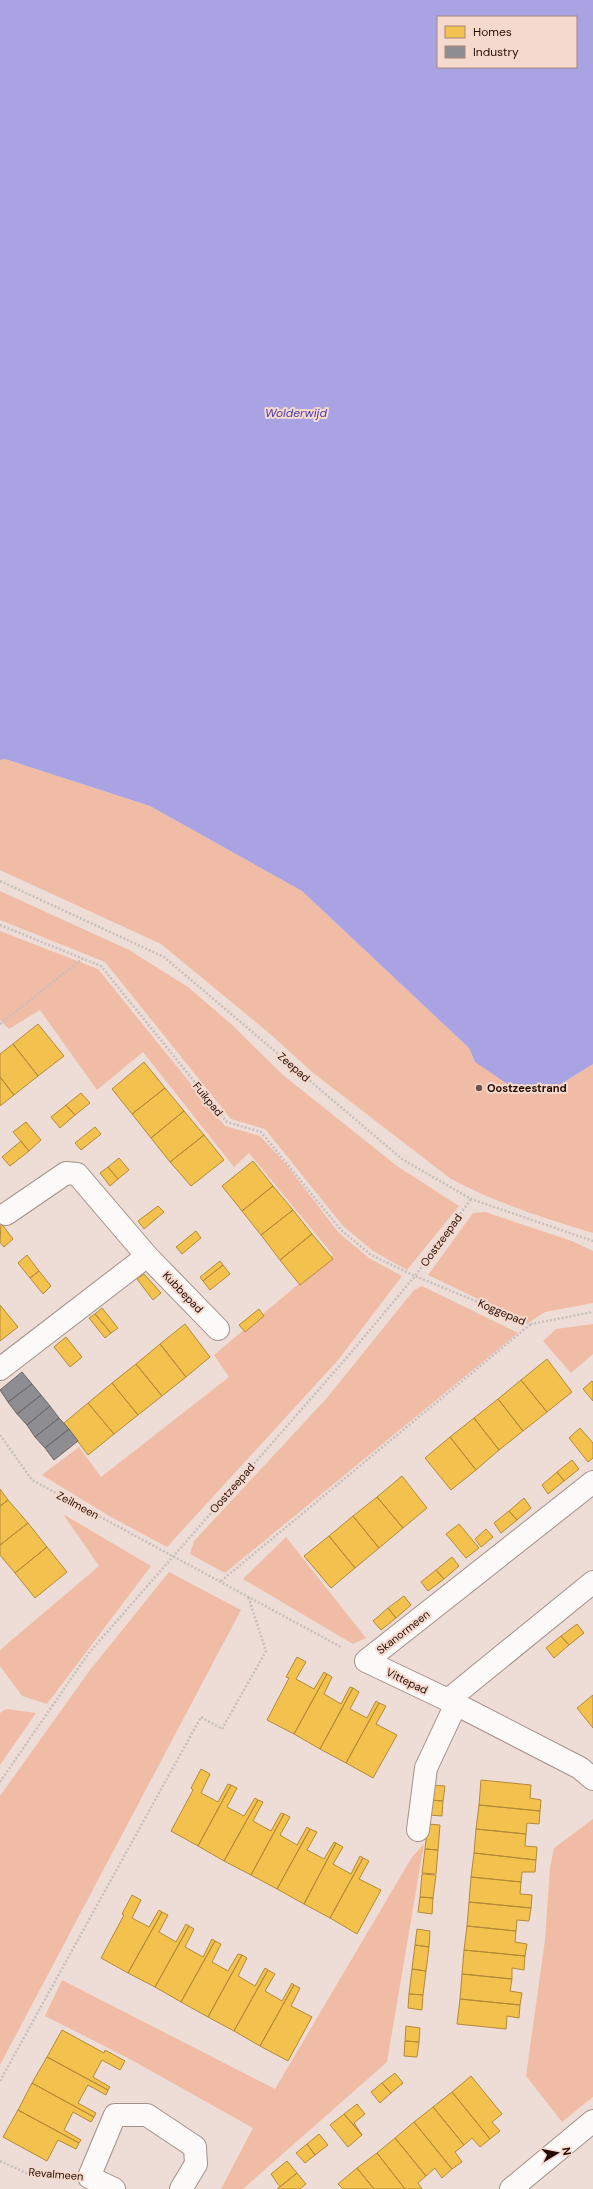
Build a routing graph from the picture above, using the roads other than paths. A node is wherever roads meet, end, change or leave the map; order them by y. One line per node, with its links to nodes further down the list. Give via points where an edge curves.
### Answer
1 (6, 1214): 2 (street, via 66,1173 78,1174)
2 (147, 1256): 3 (street, Kubbepad); 4 (street)
3 (218, 1328)
4 (0, 1369)
5 (593, 1482): 7 (street, Skanormeen)
6 (593, 1582): 8 (street)
7 (366, 1661): 8 (street, Vittepad)
8 (452, 1702): 9 (street, via 580,1768); 10 (street, via 426,1768)
9 (593, 1779)
10 (418, 1830)
11 (593, 2121): 14 (street)
12 (114, 2189): 13 (street, Revalmeen, via 89,2177 115,2115 147,2115 195,2147 196,2164)
13 (181, 2189)
14 (511, 2189)

